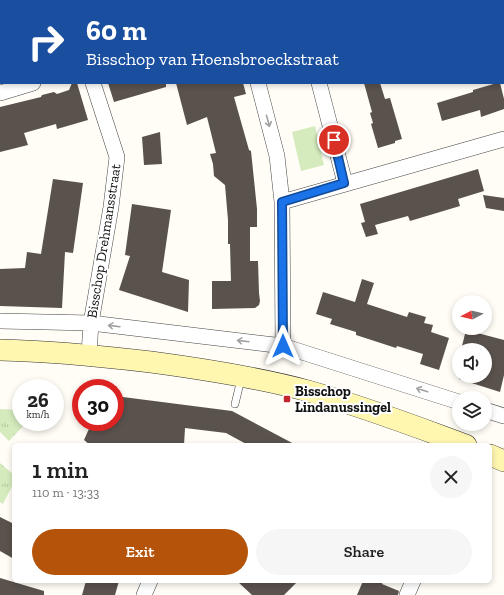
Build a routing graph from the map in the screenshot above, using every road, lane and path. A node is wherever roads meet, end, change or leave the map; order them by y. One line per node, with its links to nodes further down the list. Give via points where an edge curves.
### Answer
1 (30, 84): 5 (street)
2 (93, 84): 10 (street, Bisschop Drehmansstraat, via 117,157)
3 (258, 84): 8 (street, one-way to 8, via 277,156)
4 (319, 84): 7 (street)
5 (0, 93)
6 (504, 139): 7 (street)
7 (344, 183): 8 (street)
8 (282, 202): 11 (street)
9 (0, 321): 10 (street)
10 (91, 323): 11 (street, one-way to 10); 13 (street, Bisschop Drehmansstraat)
11 (283, 346): 15 (street, one-way to 11)
12 (0, 350): 13 (main road)
13 (90, 354): 14 (main road)
14 (241, 377): 16 (lane); 19 (main road, via 308,391)
15 (452, 400)
16 (235, 404)
17 (492, 412): 18 (street)
18 (504, 416)
19 (460, 443)
20 (492, 456): 21 (main road)
21 (504, 461)
22 (149, 583): 24 (street)
23 (412, 583): 25 (street)
24 (144, 595)
25 (407, 595)

